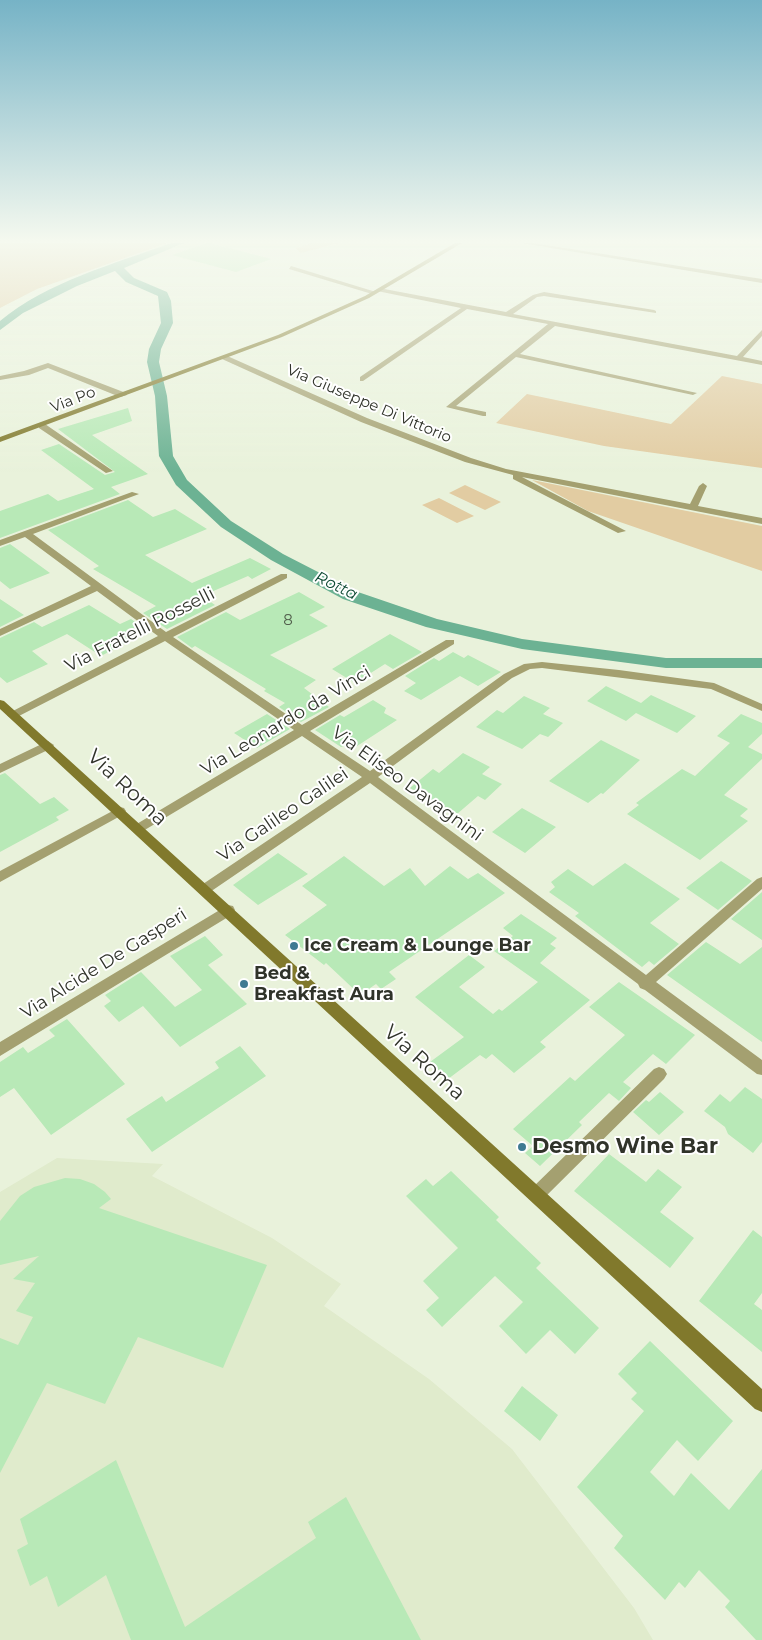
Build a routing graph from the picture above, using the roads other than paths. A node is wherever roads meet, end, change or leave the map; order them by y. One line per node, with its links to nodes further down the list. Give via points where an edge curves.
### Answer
1 (315, 320): 7 (street, Via Po)
2 (448, 320): 11 (street)
3 (536, 320): 4 (street)
4 (554, 323): 6 (street); 8 (street)
5 (762, 332): 8 (street)
6 (514, 355): 12 (street); 14 (street, via 450,407)
7 (225, 357): 13 (street, Via Po); 17 (street, Via Giuseppe Di Vittorio, via 364,420)
8 (738, 358): 9 (street)
9 (762, 363)
10 (0, 378): 13 (street, via 48,365)
11 (363, 379)
12 (693, 393)
13 (123, 395): 15 (street, Via Po)
14 (483, 414)
15 (42, 426): 16 (street, Via Po); 18 (street)
16 (0, 440)
17 (505, 471): 21 (street, Via Giuseppe Di Vittorio); 23 (street, Via Giuseppe Di Vittorio)
18 (109, 472)
19 (703, 486): 21 (street)
20 (135, 494): 24 (street)
21 (693, 508): 22 (street, Via Giuseppe Di Vittorio)
22 (762, 521)
23 (621, 531)
24 (27, 534): 25 (street); 27 (street, Via Eliseo Davagnini)
25 (0, 544)
26 (284, 576): 29 (street, Via Fratelli Rosselli)
27 (98, 587): 28 (street); 29 (street, Via Eliseo Davagnini)
28 (0, 633)
29 (164, 636): 33 (street, Via Fratelli Rosselli); 34 (street, Via Eliseo Davagnini)
30 (450, 642): 34 (street, Via Leonardo da Vinci)
31 (0, 703): 33 (street, Via Roma)
32 (762, 708): 37 (street, Via Galileo Galilei, via 714,686 619,673 528,666 508,676)
33 (6, 713): 35 (street, Via Roma)
34 (302, 732): 37 (street, Via Eliseo Davagnini); 39 (street, Via Leonardo da Vinci)
35 (48, 746): 36 (street); 38 (street, Via Roma)
36 (0, 769)
37 (370, 778): 42 (street, Via Galileo Galilei); 44 (street, Via Eliseo Davagnini)
38 (120, 811): 39 (street, Via Roma); 40 (street)
39 (139, 828): 42 (street, Via Roma)
40 (0, 877)
41 (762, 882): 44 (street)
42 (205, 888): 43 (street, Via Roma)
43 (228, 910): 45 (street, Via Alcide De Gasperi); 48 (street, Via Roma)
44 (645, 984): 46 (street, Via Eliseo Davagnini)
45 (0, 1050)
46 (762, 1070)
47 (659, 1074): 48 (street)
48 (536, 1194): 49 (street, Via Roma)
49 (762, 1402)

